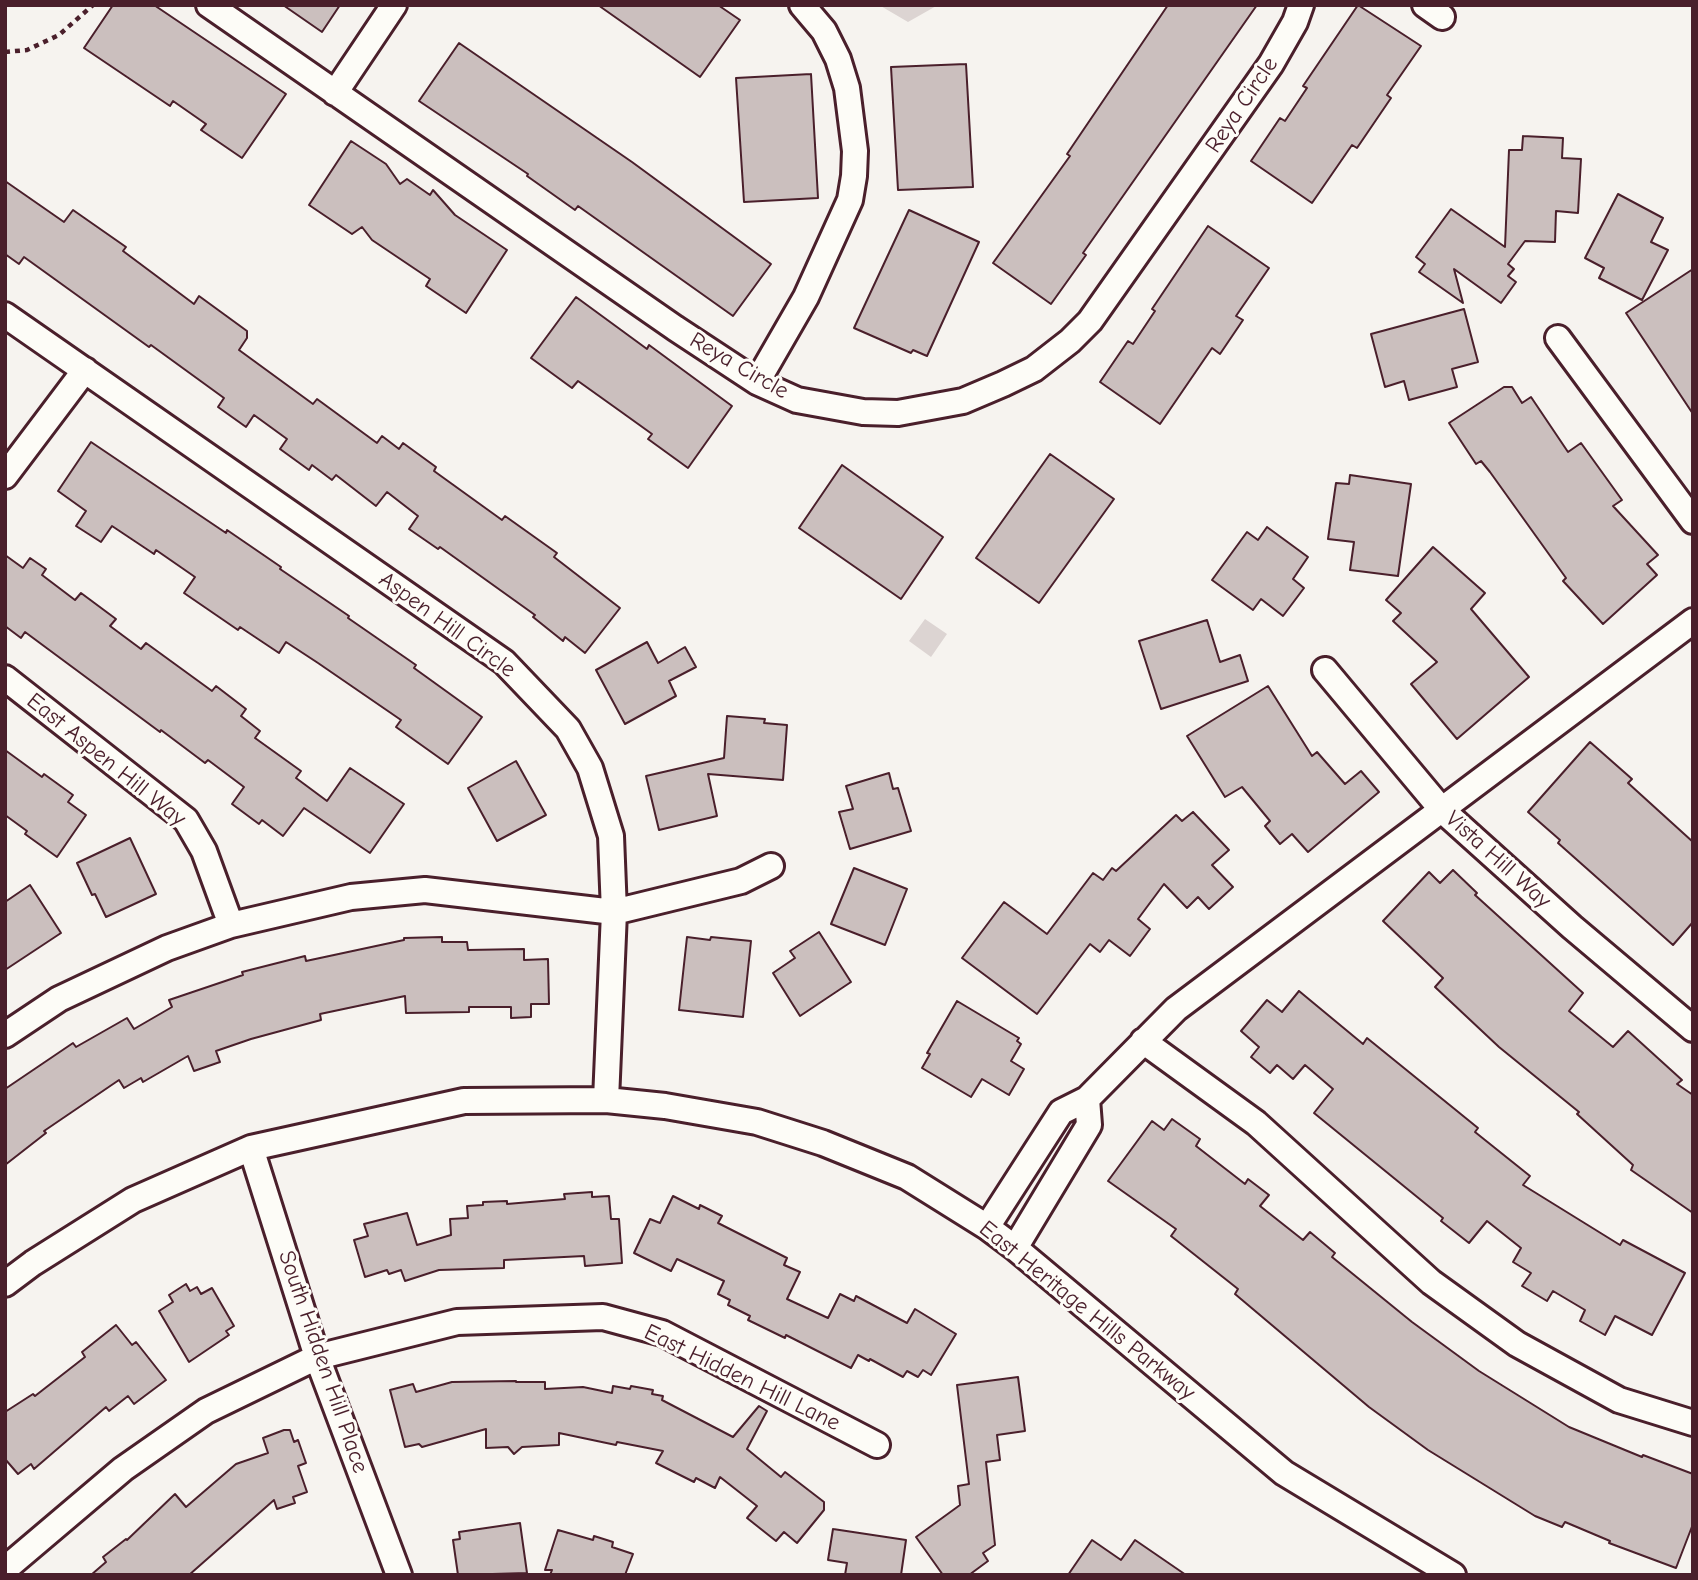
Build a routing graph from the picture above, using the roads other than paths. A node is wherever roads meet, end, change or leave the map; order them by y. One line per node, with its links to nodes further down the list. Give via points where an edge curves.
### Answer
1 (209, 5): 5 (street, Reya Circle)
2 (394, 5): 5 (street)
3 (802, 5): 9 (street, via 824,31 847,88 854,176 850,200 806,297)
4 (1301, 5): 9 (street, Reya Circle, via 1271,64 1090,321 1034,369 963,401 898,413 797,400)
5 (335, 93): 9 (street, Reya Circle)
6 (5, 314): 8 (street, Aspen Hill Circle)
7 (1558, 338): 11 (street)
8 (85, 370): 10 (street); 17 (street, Aspen Hill Circle, via 504,662 568,729 590,768 611,836)
9 (757, 382)
10 (5, 476)
11 (1693, 520)
12 (1693, 621): 15 (street)
13 (1325, 670): 15 (street, Vista Hill Way)
14 (5, 678): 18 (street, East Aspen Hill Way, via 186,821 204,851)
15 (1442, 810): 19 (street, Vista Hill Way); 21 (street, via 1177,1009)
16 (771, 866): 17 (street, via 741,881)
17 (614, 912): 18 (street, via 425,890 351,897); 23 (street, Aspen Hill Circle)
18 (232, 925): 20 (street, via 167,948 60,999)
19 (1693, 1029)
20 (5, 1035)
21 (1143, 1041): 22 (street); 29 (street, via 1256,1123 1431,1282 1517,1344 1619,1400)
22 (1087, 1099): 25 (street, via 1061,1112); 26 (street, via 1089,1125)
23 (606, 1100): 24 (street, East Heritage Hills Parkway, via 464,1101); 25 (street, East Heritage Hills Parkway, via 757,1122 823,1143 907,1177)
24 (251, 1149): 27 (street, East Heritage Hills Parkway, via 133,1200); 28 (street, South Hidden Hill Place)
25 (987, 1227): 26 (street, East Heritage Hills Parkway)
26 (1015, 1248): 33 (street, East Heritage Hills Parkway, via 1284,1473)
27 (5, 1284)
28 (317, 1357): 30 (street, East Hidden Hill Lane, via 457,1322 603,1317 662,1333); 31 (street, East Hidden Hill Lane, via 206,1411 123,1469); 32 (street, South Hidden Hill Place)
29 (1693, 1423)
30 (877, 1445)
31 (5, 1569)
32 (399, 1575)
33 (1452, 1575)

